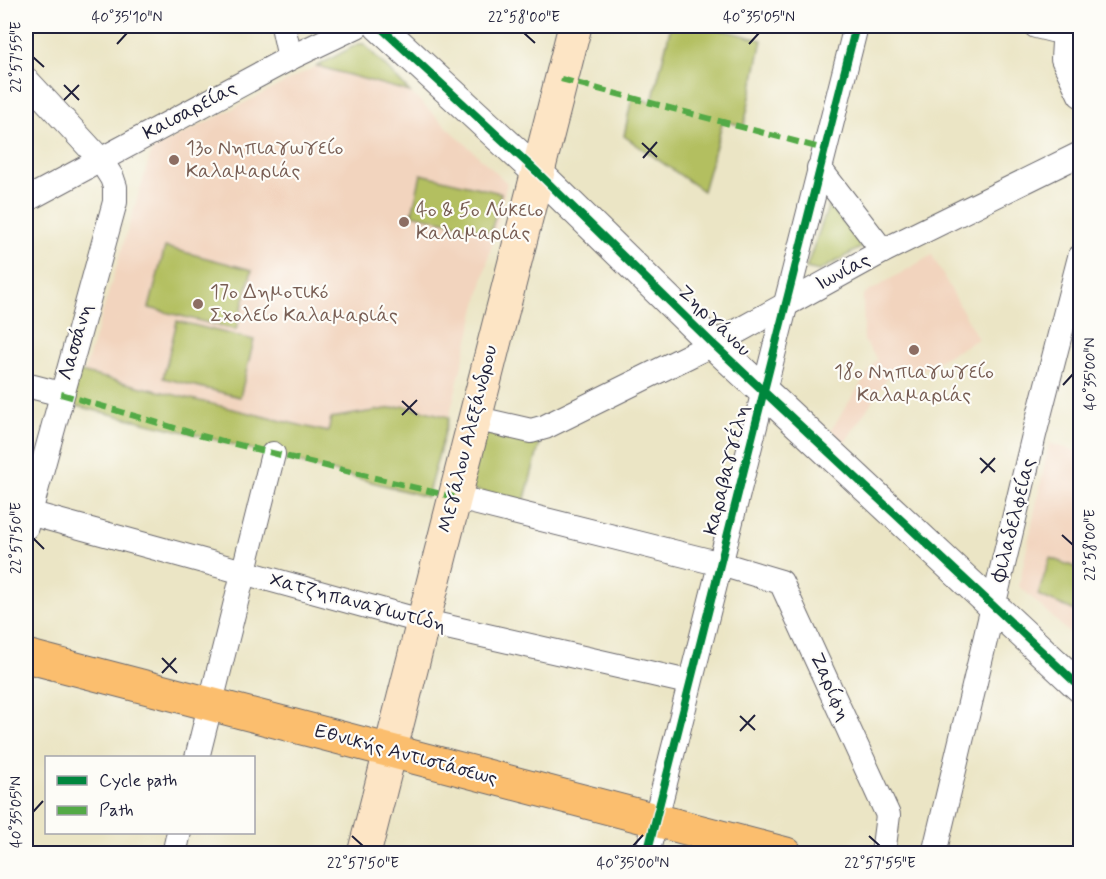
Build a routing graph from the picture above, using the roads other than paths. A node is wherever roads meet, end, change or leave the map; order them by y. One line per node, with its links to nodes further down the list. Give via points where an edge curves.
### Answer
1 (283, 26): 8 (street)
2 (357, 26): 8 (street, Καισαρείας)
3 (379, 26): 14 (street, Ζηργάνου)
4 (575, 26): 14 (main road, Μεγάλου Αλεξάνδρου)
5 (856, 26): 13 (street, Καραβαγγέλη)
6 (1036, 26): 7 (street)
7 (1065, 29): 10 (street, via 1063,59)
8 (290, 58): 12 (street, Καισαρείας)
9 (26, 79): 12 (street, Λασσάνη)
10 (1080, 95)
11 (1080, 154): 16 (street, Ιωνίας)
12 (100, 159): 15 (street, Καισαρείας); 23 (street, Λασσάνη, via 116,187 115,202)
13 (819, 168): 16 (street); 19 (street, Καραβαγγέλη)
14 (537, 172): 20 (street, Ζηργάνου); 24 (main road, Μεγάλου Αλεξάνδρου)
15 (26, 200)
16 (883, 251): 19 (street, Ιωνίας)
17 (1080, 257): 18 (street, Φιλαδελφείας)
18 (1075, 301): 30 (street, Φιλαδελφείας)
19 (785, 303): 20 (street, Ιωνίας); 22 (street, Καραβαγγέλη)
20 (713, 344): 22 (street, Ζηργάνου); 24 (street, Ιωνίας, via 531,431)
21 (26, 385): 23 (street)
22 (764, 391): 28 (street, Καραβαγγέλη); 30 (street, Ζηργάνου)
23 (61, 394): 27 (street, Λασσάνη)
24 (474, 418): 26 (main road, Μεγάλου Αλεξάνδρου)
25 (273, 454): 29 (street)
26 (454, 497): 28 (street, Ζαρίφη); 31 (main road, Μεγάλου Αλεξάνδρου)
27 (27, 520): 29 (street, Χατζηπαναγιωτίδη)
28 (720, 564): 33 (street, Καραβαγγέλη); 44 (street, Ζαρίφη, via 778,580 787,590 888,815)
29 (242, 572): 31 (street, Χατζηπαναγιωτίδη); 35 (street)
30 (993, 604): 34 (street, Ζηργάνου); 45 (street, Φιλαδελφείας)
31 (421, 621): 33 (street, Χατζηπαναγιωτίδη); 36 (main road, Μεγάλου Αλεξάνδρου)
32 (26, 656): 35 (main road, Εθνικής Αντιστάσεως)
33 (688, 682): 38 (street, Καραβαγγέλη)
34 (1080, 687)
35 (211, 703): 36 (main road, Εθνικής Αντιστάσεως); 37 (street)
36 (390, 750): 38 (main road, Εθνικής Αντιστάσεως); 41 (main road, Μεγάλου Αλεξάνδρου)
37 (198, 756)
38 (655, 821): 42 (street, Καραβαγγέλη); 43 (main road, Εθνικής Αντιστάσεως)
39 (179, 834): 40 (street)
40 (174, 854)
41 (364, 854)
42 (647, 854)
43 (786, 854)
44 (883, 854)
45 (934, 854)

